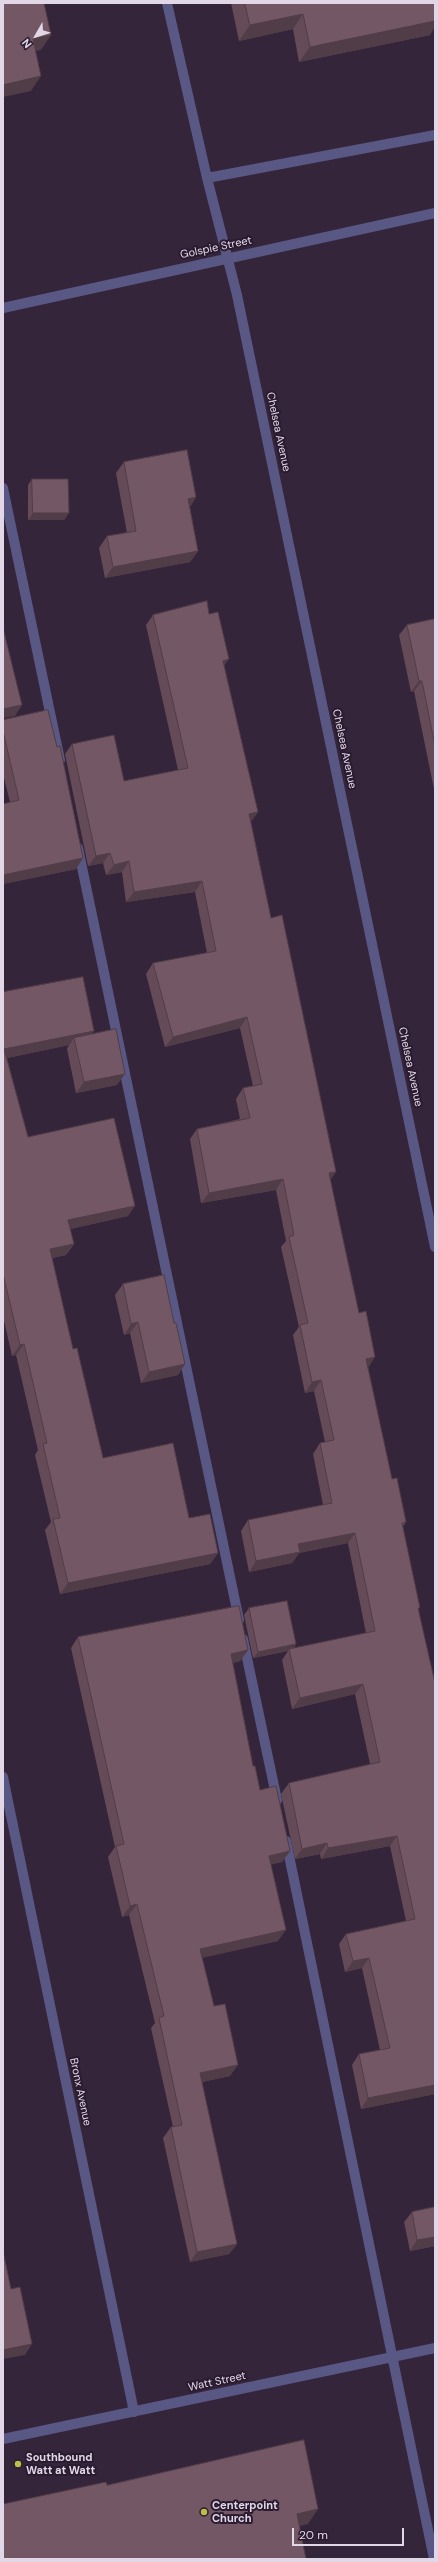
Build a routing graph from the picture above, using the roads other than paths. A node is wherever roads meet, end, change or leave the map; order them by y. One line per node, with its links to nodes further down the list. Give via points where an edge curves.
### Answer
1 (167, 3): 3 (street, Chelsea Avenue)
2 (435, 135): 3 (street)
3 (207, 178): 5 (street, Chelsea Avenue)
4 (435, 213): 5 (street, Golspie Street)
5 (229, 257): 6 (street, Golspie Street); 10 (street, Chelsea Avenue)
6 (3, 308)
7 (3, 488): 8 (street)
8 (62, 769)
9 (76, 839): 12 (street)
10 (435, 1247)
11 (3, 1777): 16 (street, Bronx Avenue)
12 (280, 1814)
13 (283, 1830): 15 (street)
14 (435, 2348): 15 (street, Watt Street)
15 (393, 2356): 16 (street, Watt Street); 18 (street)
16 (134, 2412): 17 (street, Watt Street)
17 (3, 2439)
18 (434, 2559)

